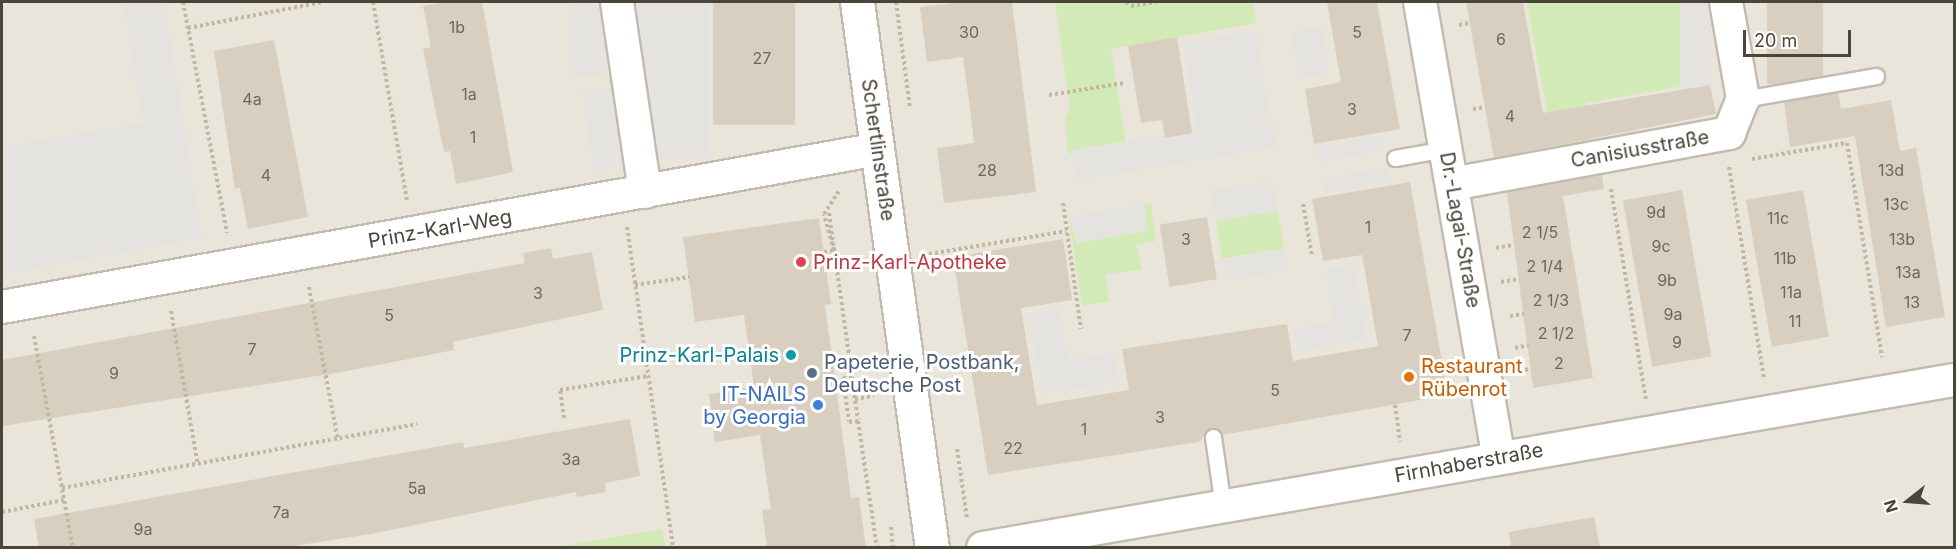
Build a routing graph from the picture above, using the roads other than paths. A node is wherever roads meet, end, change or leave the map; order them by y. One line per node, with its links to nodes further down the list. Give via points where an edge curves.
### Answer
1 (617, 2): 11 (street)
2 (857, 2): 7 (street, Schertlinstraße)
3 (1420, 2): 8 (street, Dr.-Lagai-Straße)
4 (1726, 2): 6 (street)
5 (1876, 76): 6 (lane)
6 (1743, 99): 10 (street, Canisiusstraße, via 1729,133)
7 (878, 149): 11 (street, Prinz-Karl-Weg); 18 (street, Schertlinstraße)
8 (1446, 149): 9 (lane); 10 (street, Dr.-Lagai-Straße)
9 (1395, 158)
10 (1452, 184): 15 (street, Dr.-Lagai-Straße)
11 (633, 194): 12 (street, Prinz-Karl-Weg)
12 (15, 305)
13 (1954, 380): 15 (street, Firnhaberstraße)
14 (1213, 437): 16 (lane)
15 (1498, 458): 16 (street, Firnhaberstraße)
16 (1223, 506): 17 (street, Firnhaberstraße)
17 (976, 538)
18 (932, 548)

